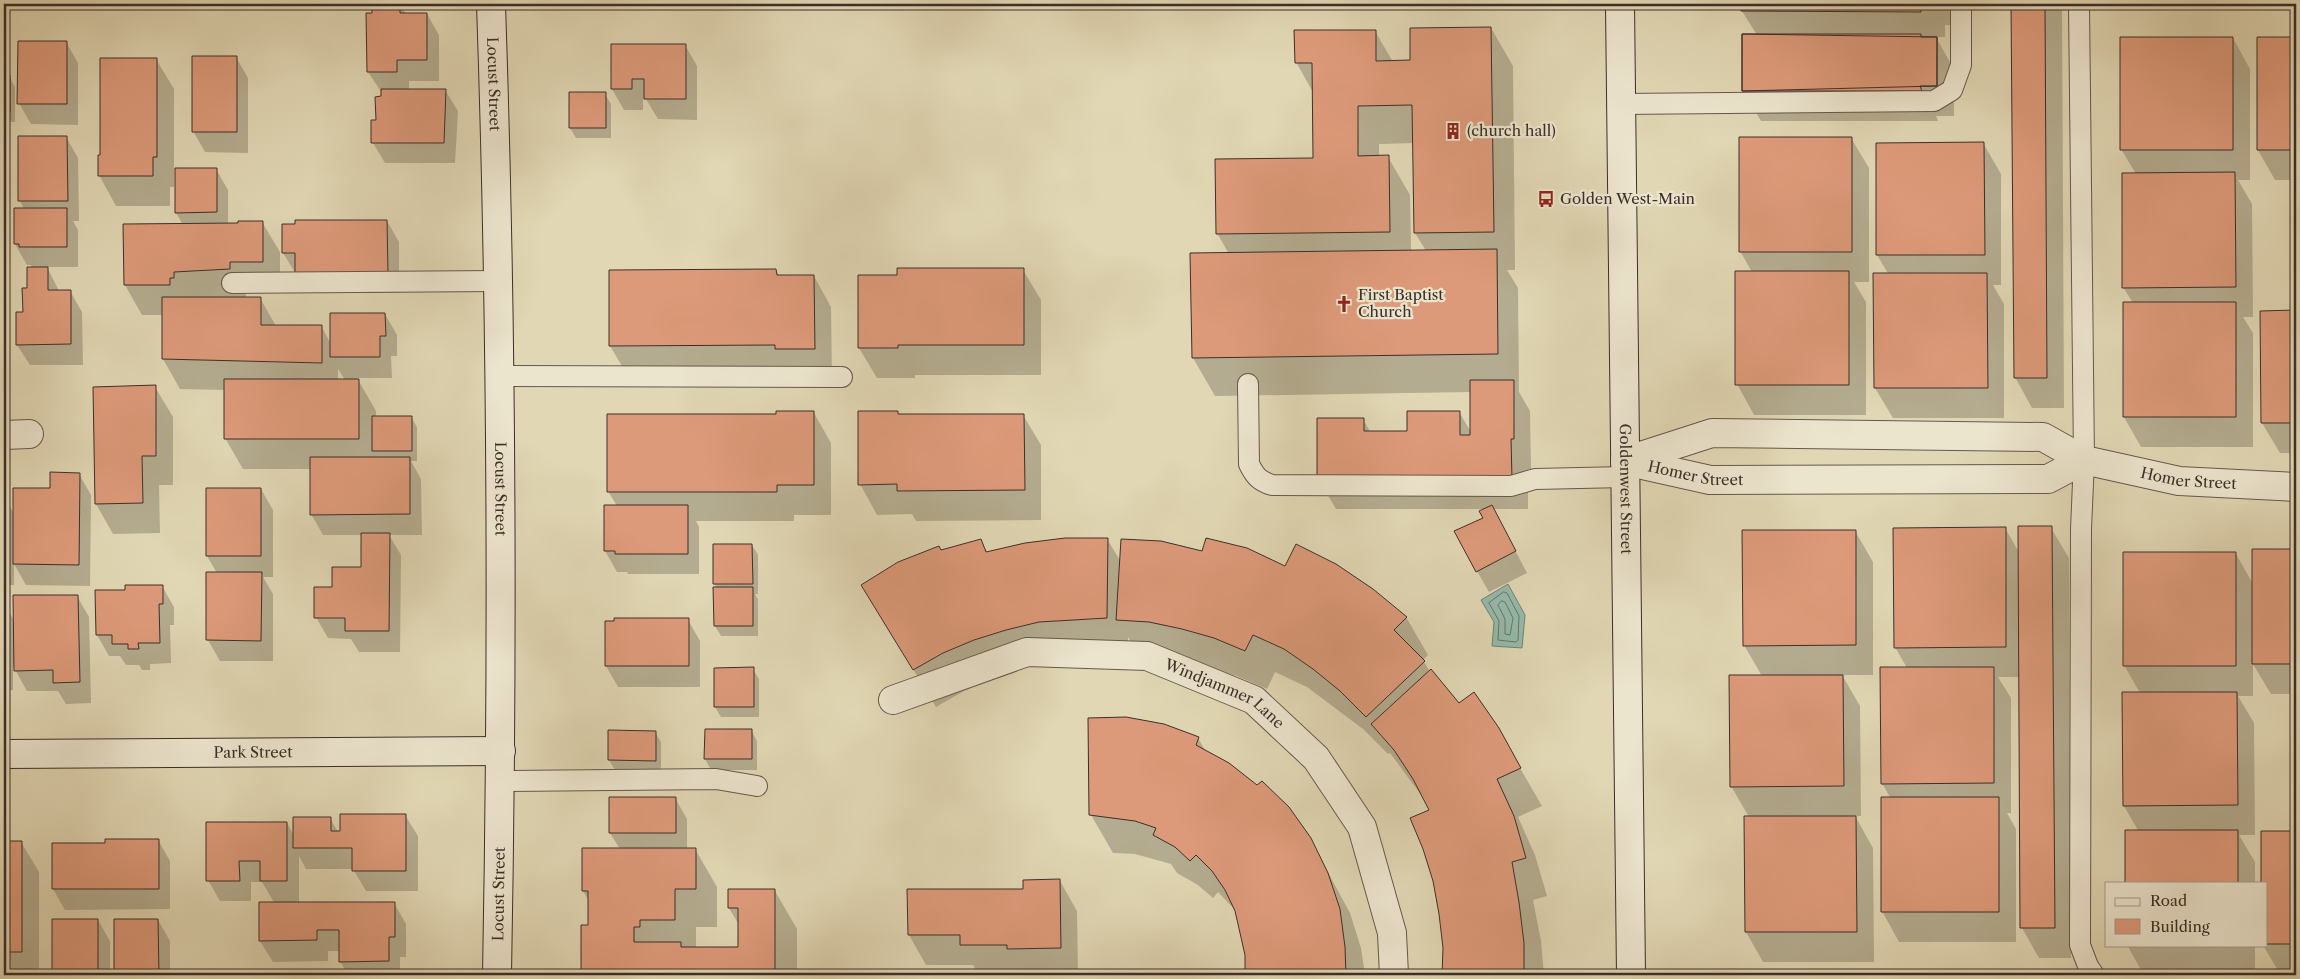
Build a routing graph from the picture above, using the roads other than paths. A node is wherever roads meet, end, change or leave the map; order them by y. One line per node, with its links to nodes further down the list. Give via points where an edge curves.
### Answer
1 (491, 4): 6 (street, Locust Street)
2 (1620, 4): 5 (street, Goldenwest Street)
3 (1961, 4): 5 (lane, via 1961,65 1952,90 1934,101)
4 (2079, 4): 11 (lane)
5 (1621, 104): 12 (street, Goldenwest Street)
6 (498, 281): 7 (lane); 8 (street, Locust Street)
7 (232, 283)
8 (499, 376): 9 (lane); 15 (street, Locust Street)
9 (842, 377)
10 (1248, 384): 12 (lane, via 1249,464 1260,482 1272,485 1511,486 1536,478)
11 (2084, 460): 12 (street, Homer Street, via 2048,478 1710,480); 12 (street, Homer Street, via 2043,437 1712,433); 13 (street, Homer Street, via 2179,481); 22 (lane, via 2080,945)
12 (1625, 469): 21 (street, Goldenwest Street)
13 (2296, 487)
14 (893, 700): 20 (street, Windjammer Lane, via 1027,652 1147,656 1254,700 1316,758 1362,827 1392,933)
15 (501, 751): 16 (street, Park Street); 17 (street, Locust Street)
16 (4, 754)
17 (501, 781): 18 (lane, via 716,779); 19 (street, Locust Street)
18 (757, 786)
19 (497, 975)
20 (1394, 975)
21 (1630, 975)
22 (2094, 975)

